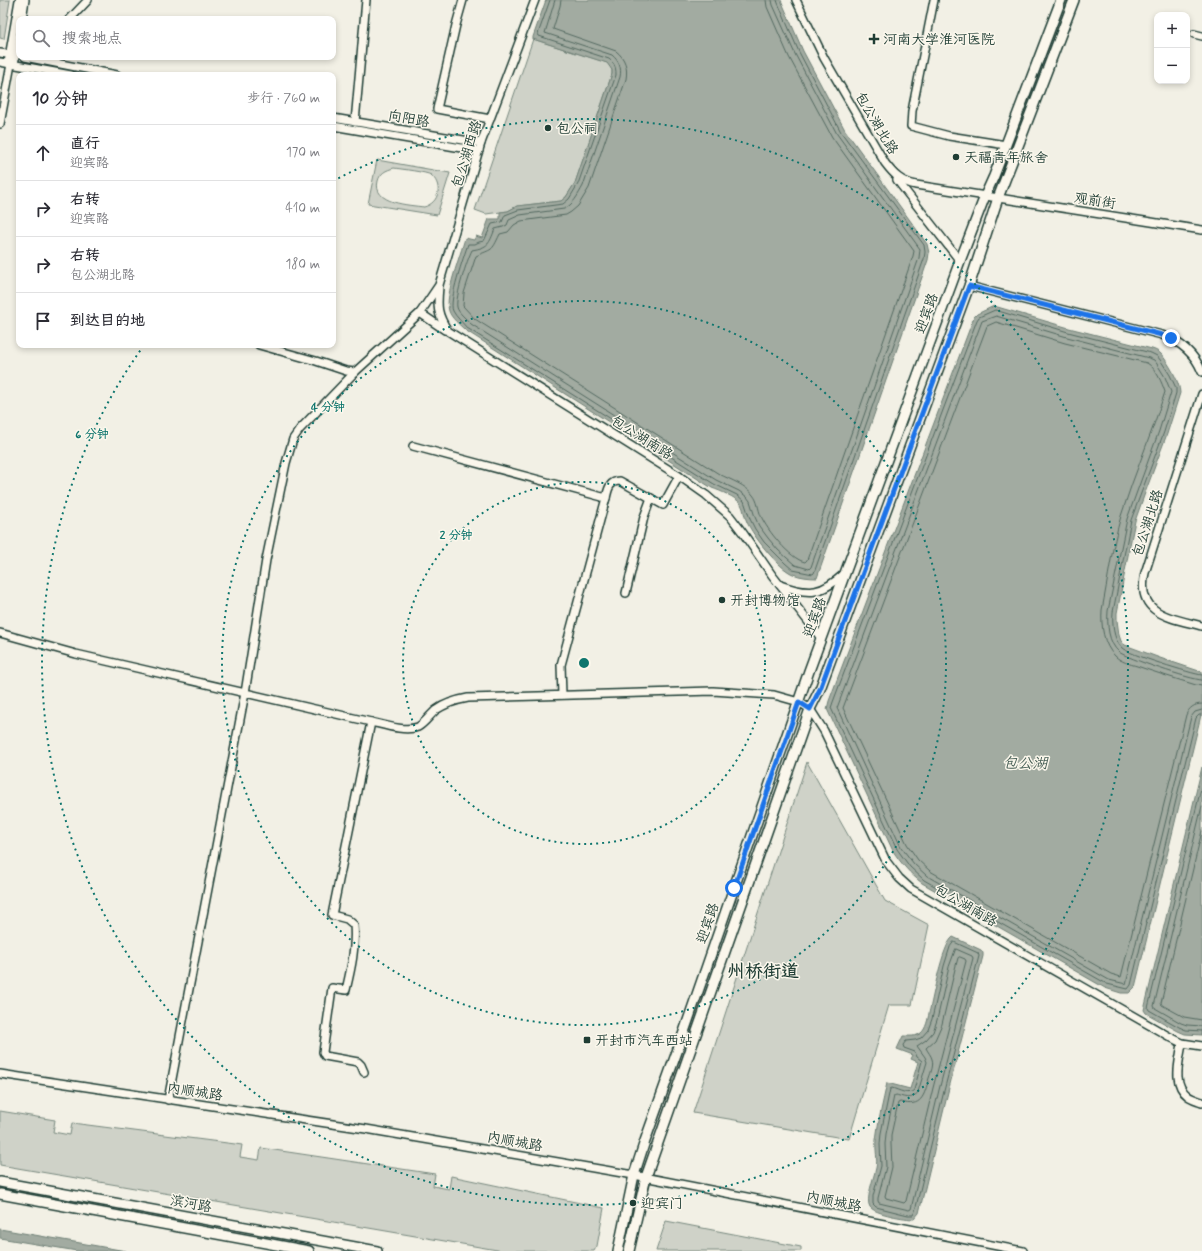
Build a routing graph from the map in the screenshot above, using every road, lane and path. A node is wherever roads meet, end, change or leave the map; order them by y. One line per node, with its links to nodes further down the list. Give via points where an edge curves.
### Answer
1 (19, 0): 11 (street)
2 (25, 0): 12 (street)
3 (88, 0): 13 (street)
4 (366, 0): 26 (street)
5 (463, 0): 25 (street, via 437,109)
6 (535, 0): 25 (street, 包公湖西路)
7 (796, 0): 32 (street, 包公湖北路, via 824,58)
8 (934, 0): 30 (street, via 911,126 949,136)
9 (1062, 0): 30 (main road, 迎宾路)
10 (1074, 0): 34 (main road, 迎宾路)
11 (18, 16)
12 (22, 16)
13 (73, 16)
14 (1194, 34): 15 (street)
15 (1202, 36)
16 (16, 41): 18 (street)
17 (0, 53): 18 (street)
18 (15, 55): 21 (street)
19 (44, 60): 23 (street)
20 (0, 62): 21 (street)
21 (11, 64): 22 (street); 27 (street)
22 (55, 72)
23 (102, 72)
24 (336, 119): 26 (street, 向阳路)
25 (490, 119): 29 (street, 包公湖西路)
26 (355, 122): 29 (street, 向阳路)
27 (0, 124)
28 (336, 127): 31 (street, 向阳路)
29 (481, 143): 31 (street, 包公湖西路)
30 (1006, 145): 33 (main road, 迎宾路)
31 (479, 151): 37 (street, 包公湖西路)
32 (892, 173): 33 (street, 包公湖北路, via 911,184); 36 (street)
33 (985, 196): 34 (street, 观前街); 36 (main road, 迎宾路)
34 (998, 198): 35 (street, 观前街); 38 (main road, 迎宾路)
35 (1202, 230)
36 (960, 261): 49 (main road, 迎宾路)
37 (439, 285): 39 (street, 包公湖西路); 40 (street, via 439,313)
38 (969, 286): 42 (street, via 1171,338 1187,348); 58 (main road, 迎宾路)
39 (420, 313): 40 (street, 包公湖南路); 43 (street, 包公湖西路)
40 (448, 332): 46 (street, 包公湖南路)
41 (270, 348): 43 (street)
42 (1201, 370)
43 (355, 372): 55 (street, 包公湖西路, via 300,429 294,439 286,463 266,560)
44 (1202, 394): 52 (street, 包公湖北路, via 1143,586 1147,601 1156,612)
45 (414, 446): 47 (street)
46 (679, 476): 48 (street, via 663,505); 50 (street, 包公湖南路, via 730,516)
47 (606, 498): 48 (street, via 615,481 620,481); 56 (street, via 561,665)
48 (650, 498): 51 (street)
49 (846, 571): 50 (street, via 832,584 816,591 798,591); 54 (main road, 迎宾路)
50 (780, 585): 54 (street, 包公湖南路)
51 (626, 593)
52 (1202, 626)
53 (0, 633): 55 (street, 包公湖南路, via 76,654)
54 (822, 638): 57 (main road, 迎宾路)
55 (245, 693): 59 (street, 包公湖南路); 64 (street, 包公湖西路)
56 (562, 695): 57 (street, 包公湖南路, via 713,691 774,695); 59 (street, 包公湖南路, via 456,700 436,710 417,727 412,728)
57 (799, 702): 58 (street, 包公湖南路); 66 (main road, 迎宾路)
58 (810, 709): 60 (street, 包公湖南路, via 824,731 882,854 904,883); 67 (main road, 迎宾路)
59 (371, 722): 62 (street, via 332,915 346,919 354,925 353,961 346,990 332,988 323,1052 325,1056 358,1062)
60 (1182, 1043): 61 (street, 包公湖南路); 65 (street, via 1177,1078 1179,1084 1189,1097)
61 (1202, 1046)
62 (364, 1072)
63 (0, 1074): 64 (street, 内顺城路)
64 (168, 1100): 66 (street, 内顺城路, via 366,1129)
65 (1202, 1102)
66 (634, 1175): 67 (street, 内顺城路); 72 (main road, 迎宾路)
67 (646, 1177): 73 (main road, 迎宾路); 74 (street, 内顺城路)
68 (0, 1182): 71 (main road, 滨河路)
69 (0, 1194): 70 (main road, 滨河路)
70 (309, 1251)
71 (377, 1251)
72 (618, 1251)
73 (629, 1251)
74 (1023, 1251)

